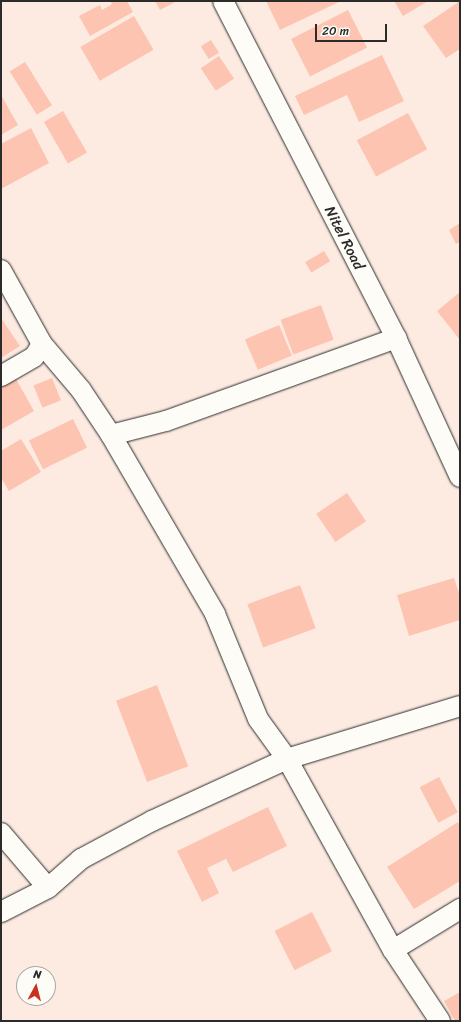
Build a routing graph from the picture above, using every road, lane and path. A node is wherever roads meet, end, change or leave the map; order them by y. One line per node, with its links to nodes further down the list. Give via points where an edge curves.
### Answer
1 (223, 1): 3 (street, Nitel Road)
2 (1, 270): 4 (street)
3 (396, 338): 6 (street, via 166,421); 7 (street, Nitel Road)
4 (42, 344): 5 (street, via 34,357); 6 (street, via 81,390)
5 (1, 376)
6 (111, 435): 9 (street, via 216,614 258,719)
7 (460, 477)
8 (460, 706): 9 (street)
9 (287, 759): 11 (street, via 152,821 81,859); 14 (street)
10 (1, 833): 11 (street)
11 (48, 888): 13 (street)
12 (460, 909): 14 (street)
13 (1, 912)
14 (393, 950): 15 (street)
15 (440, 1021)

